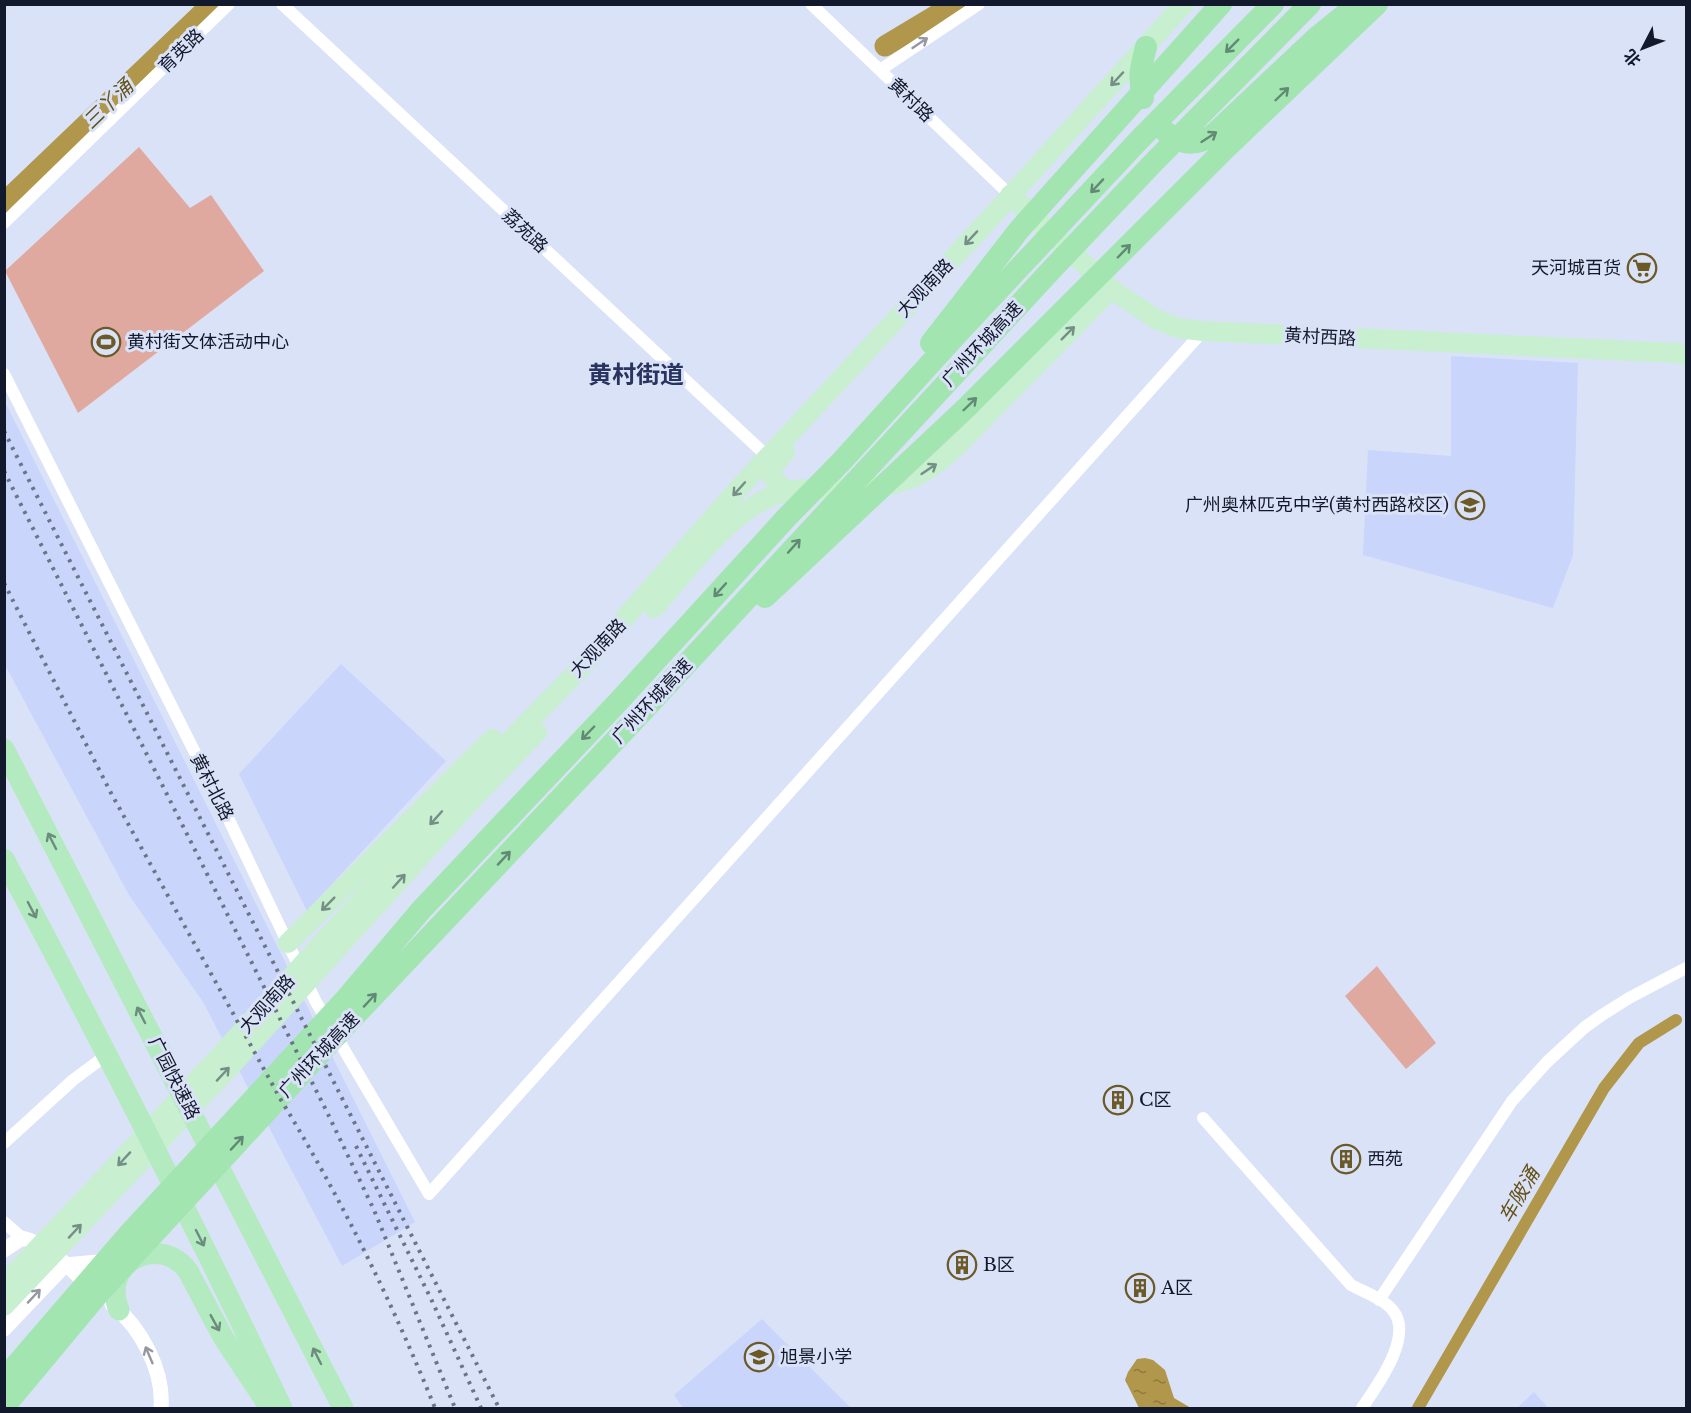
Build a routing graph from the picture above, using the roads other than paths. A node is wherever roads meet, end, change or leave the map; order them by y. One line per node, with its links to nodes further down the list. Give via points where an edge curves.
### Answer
1 (229, 4): 14 (street, 育英路)
2 (282, 4): 20 (street, 荔苑路)
3 (812, 4): 12 (street, 黄村路)
4 (979, 4): 12 (street, one-way to 4)
5 (1184, 4): 11 (main road, 大观南路)
6 (1273, 4): 21 (highway, 广州环城高速, one-way to 21, via 1140,139)
7 (1310, 4): 24 (highway, 广州环城高速, one-way to 7, via 1054,267)
8 (1358, 4): 11 (highway, one-way to 8, via 1139,83 1149,114 1170,135 1194,144 1214,134)
9 (1377, 4): 24 (highway, one-way to 9, via 810,557 965,409 1225,149)
10 (1218, 7): 21 (highway, via 1019,230)
11 (1146, 47): 13 (main road, 大观南路, one-way to 13)
12 (880, 70): 13 (street, 黄村路)
13 (1010, 195): 15 (main road, 黄村西路); 19 (main road, 大观南路, one-way to 19)
14 (4, 223)
15 (1111, 289): 16 (main road, 黄村西路, via 1156,319 1178,328); 22 (main road, 大观南路, one-way to 15, via 892,486 913,479 951,451)
16 (1203, 331): 17 (main road, 黄村西路); 28 (street, 黄村北路, via 429,1194 316,1002)
17 (1684, 354)
18 (4, 374): 28 (street, 黄村北路)
19 (841, 378): 20 (main road, 大观南路); 22 (main road, via 827,403 771,472 779,486)
20 (768, 457): 23 (main road, 大观南路, one-way to 23)
21 (840, 462): 43 (highway, 广州环城高速, one-way to 43, via 422,909)
22 (790, 491): 27 (main road, 大观南路, one-way to 22, via 632,632 726,527 746,510)
23 (641, 602): 27 (main road, 大观南路, one-way to 27, via 462,789); 28 (main road, one-way to 28, via 624,607)
24 (680, 671): 36 (highway, 广州环城高速, one-way to 24)
25 (4, 749): 48 (highway, 广园快速路, one-way to 25)
26 (4, 859): 30 (highway, one-way to 30)
27 (354, 920): 38 (main road, 大观南路, via 222,1075)
28 (288, 943)
29 (1686, 968): 39 (street, via 1602,1015 1547,1062 1512,1101)
30 (108, 1054): 32 (street, via 73,1080); 47 (highway, one-way to 47)
31 (1203, 1118): 39 (street, via 1351,1285)
32 (4, 1143)
33 (4, 1222): 34 (street)
34 (22, 1238): 35 (street); 37 (street, via 46,1248)
35 (4, 1250)
36 (127, 1263): 37 (street); 41 (highway, via 114,1284); 44 (highway, 广州环城高速, via 77,1318); 46 (highway, one-way to 46, via 148,1254 160,1254 183,1264 223,1337)
37 (65, 1265): 41 (street); 42 (street, one-way to 37)
38 (12, 1284): 40 (main road, 大观南路)
39 (1379, 1300): 49 (street, via 1394,1312 1399,1325 1395,1355)
40 (4, 1306)
41 (119, 1310): 45 (street, one-way to 41, via 159,1378 150,1355 140,1335)
42 (4, 1329)
43 (4, 1378)
44 (6, 1408)
45 (161, 1408)
46 (270, 1408)
47 (282, 1408)
48 (344, 1408)
49 (1362, 1408)

